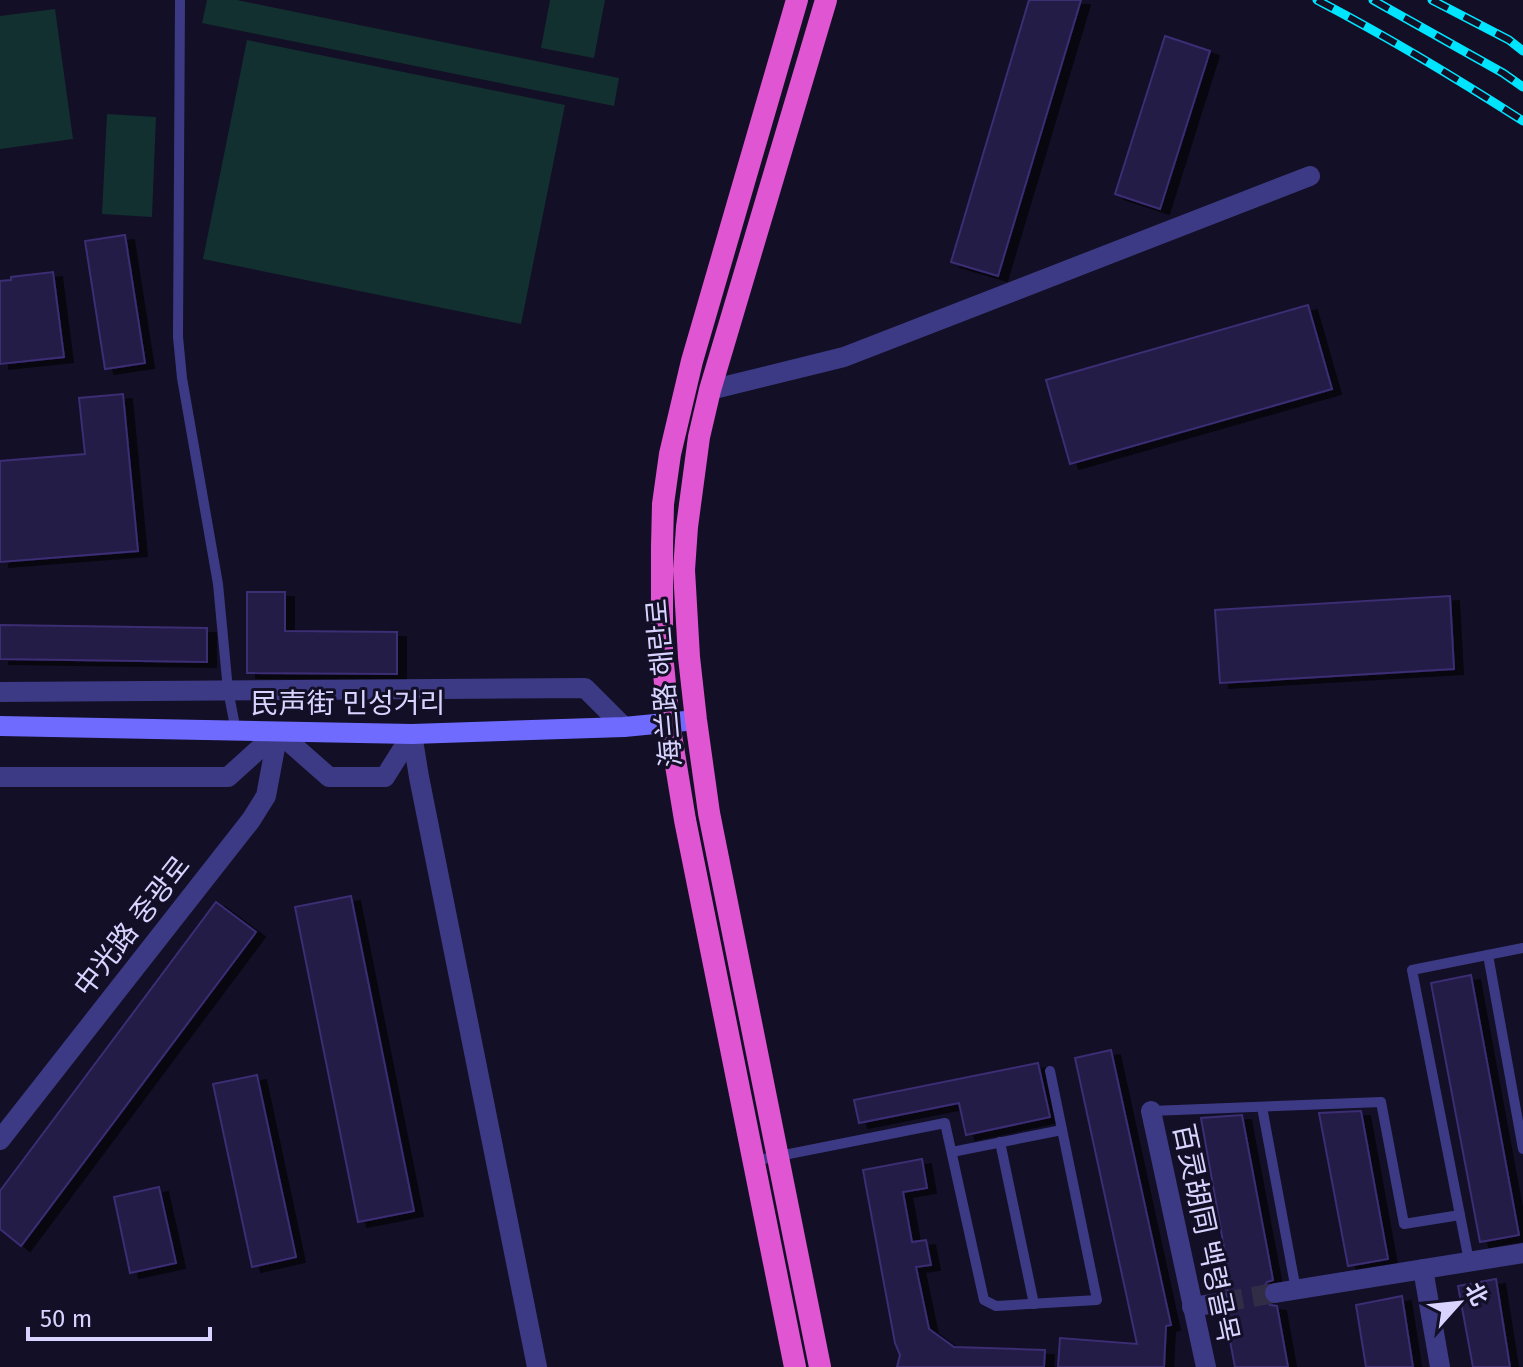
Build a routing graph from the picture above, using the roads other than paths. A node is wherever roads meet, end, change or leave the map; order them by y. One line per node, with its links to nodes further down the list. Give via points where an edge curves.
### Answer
1 (180, 0): 6 (lane, via 178,337 218,584)
2 (797, 0): 9 (highway, 海兰路 해란로, via 702,323 670,454 662,547 662,654)
3 (826, 0): 5 (highway, 海兰路 해란로)
4 (1310, 176): 5 (street, via 844,357)
5 (710, 390): 8 (highway, 海兰路 해란로, via 699,437 684,570)
6 (228, 690): 7 (street); 11 (street, via 585,688); 12 (lane)
7 (0, 692)
8 (696, 720): 9 (main road, 民声街 민성거리); 26 (highway, 海兰路 해란로, via 709,813)
9 (669, 723): 11 (main road, 民声街 민성거리); 27 (highway, 海兰路 해란로)
10 (0, 726): 12 (main road, 民声街 민성거리)
11 (624, 727): 14 (main road, 民声街 민성거리)
12 (236, 731): 13 (main road, 民声街 민성거리)
13 (278, 732): 14 (main road, 民声街 민성거리); 14 (street, via 329,777 385,777); 15 (street, via 228,777); 22 (street, 中光路 중광로, via 266,796 251,820)
14 (412, 734): 36 (street)
15 (0, 777)
16 (1523, 948): 17 (lane)
17 (1488, 955): 24 (lane); 28 (lane, via 1412,970)
18 (1050, 1071): 21 (lane)
19 (1262, 1107): 20 (lane); 28 (lane, via 1381,1102 1404,1224); 32 (lane)
20 (1151, 1111): 35 (street, 百灵胡同 백령골목)
21 (1062, 1130): 23 (lane); 34 (lane, via 1097,1300)
22 (0, 1140)
23 (1000, 1142): 25 (lane); 34 (lane)
24 (1523, 1149)
25 (952, 1152): 26 (lane, via 945,1123); 34 (lane, via 984,1300 996,1306)
26 (777, 1156): 27 (lane); 38 (highway, 海兰路 해란로)
27 (754, 1161): 37 (highway, 海兰路 해란로)
28 (1460, 1215): 30 (lane)
29 (1523, 1253): 30 (street)
30 (1469, 1261): 31 (street)
31 (1423, 1269): 32 (street); 40 (street)
32 (1285, 1292)
33 (1223, 1302): 35 (street)
34 (1034, 1304)
35 (1192, 1307): 39 (street, 百灵胡同 백령골목)
36 (537, 1367)
37 (795, 1367)
38 (820, 1367)
39 (1206, 1367)
40 (1440, 1367)

